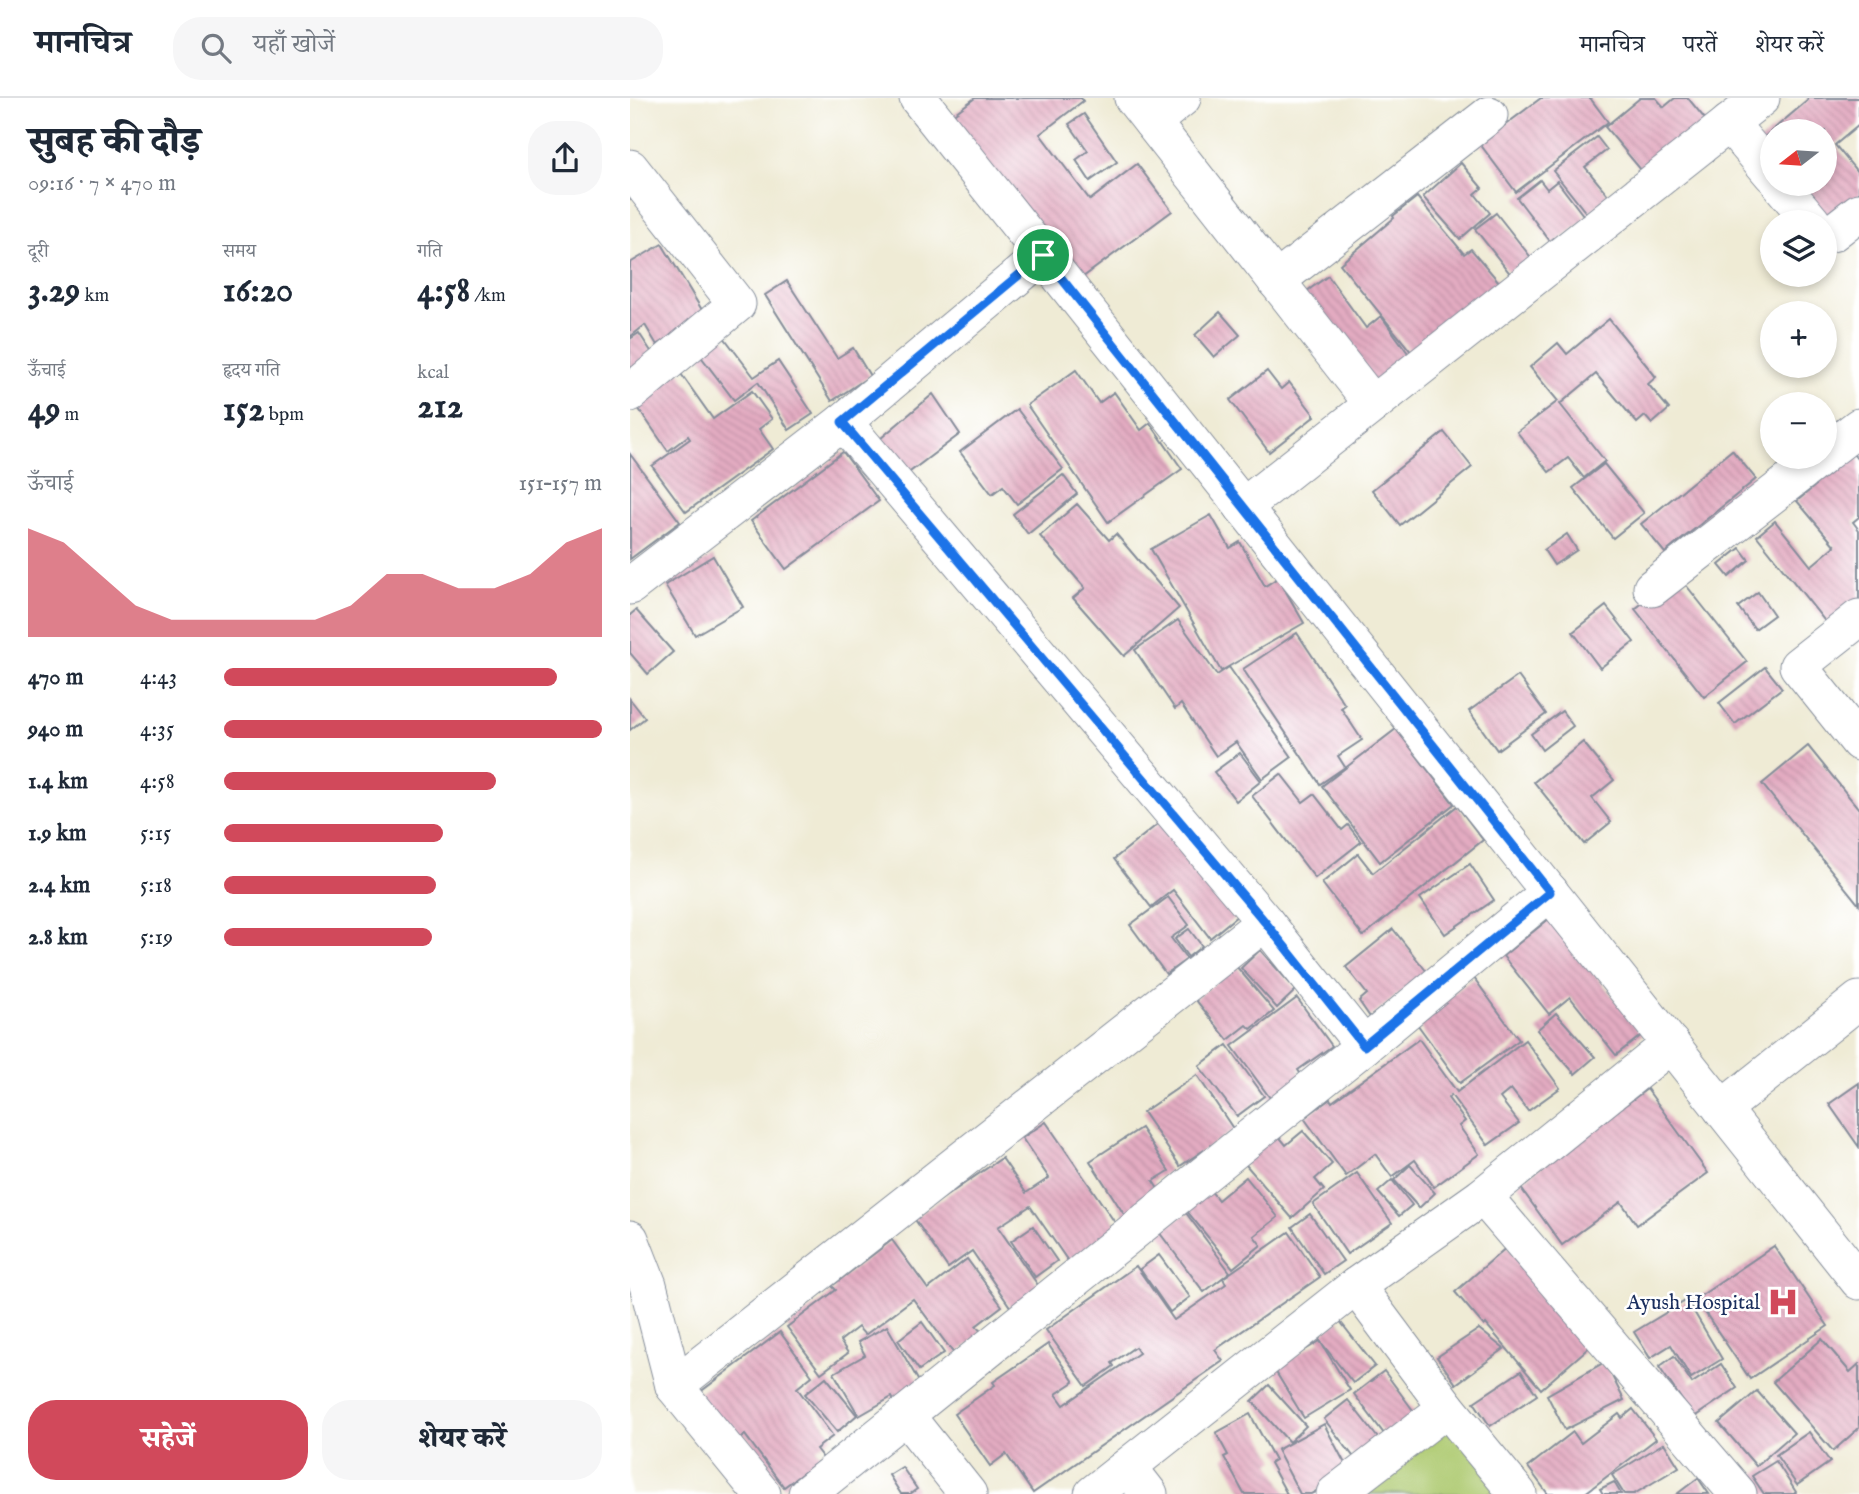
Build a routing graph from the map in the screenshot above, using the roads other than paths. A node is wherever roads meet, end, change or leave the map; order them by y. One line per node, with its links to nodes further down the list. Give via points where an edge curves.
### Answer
1 (1182, 98): 5 (street)
2 (1761, 98): 6 (street)
3 (930, 102): 13 (street)
4 (1492, 104): 14 (street)
5 (1142, 110): 14 (street)
6 (1729, 123): 7 (street); 16 (street)
7 (1760, 160)
8 (630, 168): 15 (street, via 737,304)
9 (1790, 196): 10 (street)
10 (1802, 210)
11 (1859, 212): 12 (street)
12 (1837, 229)
13 (1043, 255): 17 (street); 21 (street)
14 (1276, 281): 16 (street)
15 (630, 393)
16 (1373, 404): 21 (street)
17 (842, 422): 22 (street); 27 (street)
18 (1859, 427): 19 (street)
19 (1837, 444)
20 (1806, 469): 23 (street)
21 (1243, 507): 26 (street)
22 (630, 586)
23 (1652, 588)
24 (1859, 618): 25 (street, via 1798,666)
25 (1859, 742)
26 (1550, 892): 29 (street); 30 (street)
27 (1265, 922): 30 (street); 36 (street)
28 (1859, 1000): 31 (street)
29 (1671, 1044): 31 (street); 32 (street)
30 (1364, 1046): 38 (street)
31 (1722, 1109): 34 (street)
32 (1483, 1196): 35 (street); 46 (street)
33 (630, 1239): 36 (street, via 648,1285)
34 (1859, 1281)
35 (1356, 1286): 37 (street); 39 (street)
36 (674, 1385): 40 (street)
37 (1447, 1408): 44 (street); 45 (street)
38 (905, 1415): 41 (street); 42 (street)
39 (1138, 1481): 43 (street)
40 (762, 1494)
41 (807, 1494)
42 (968, 1494)
43 (1093, 1494)
44 (1335, 1494)
45 (1518, 1494)
46 (1738, 1494)

